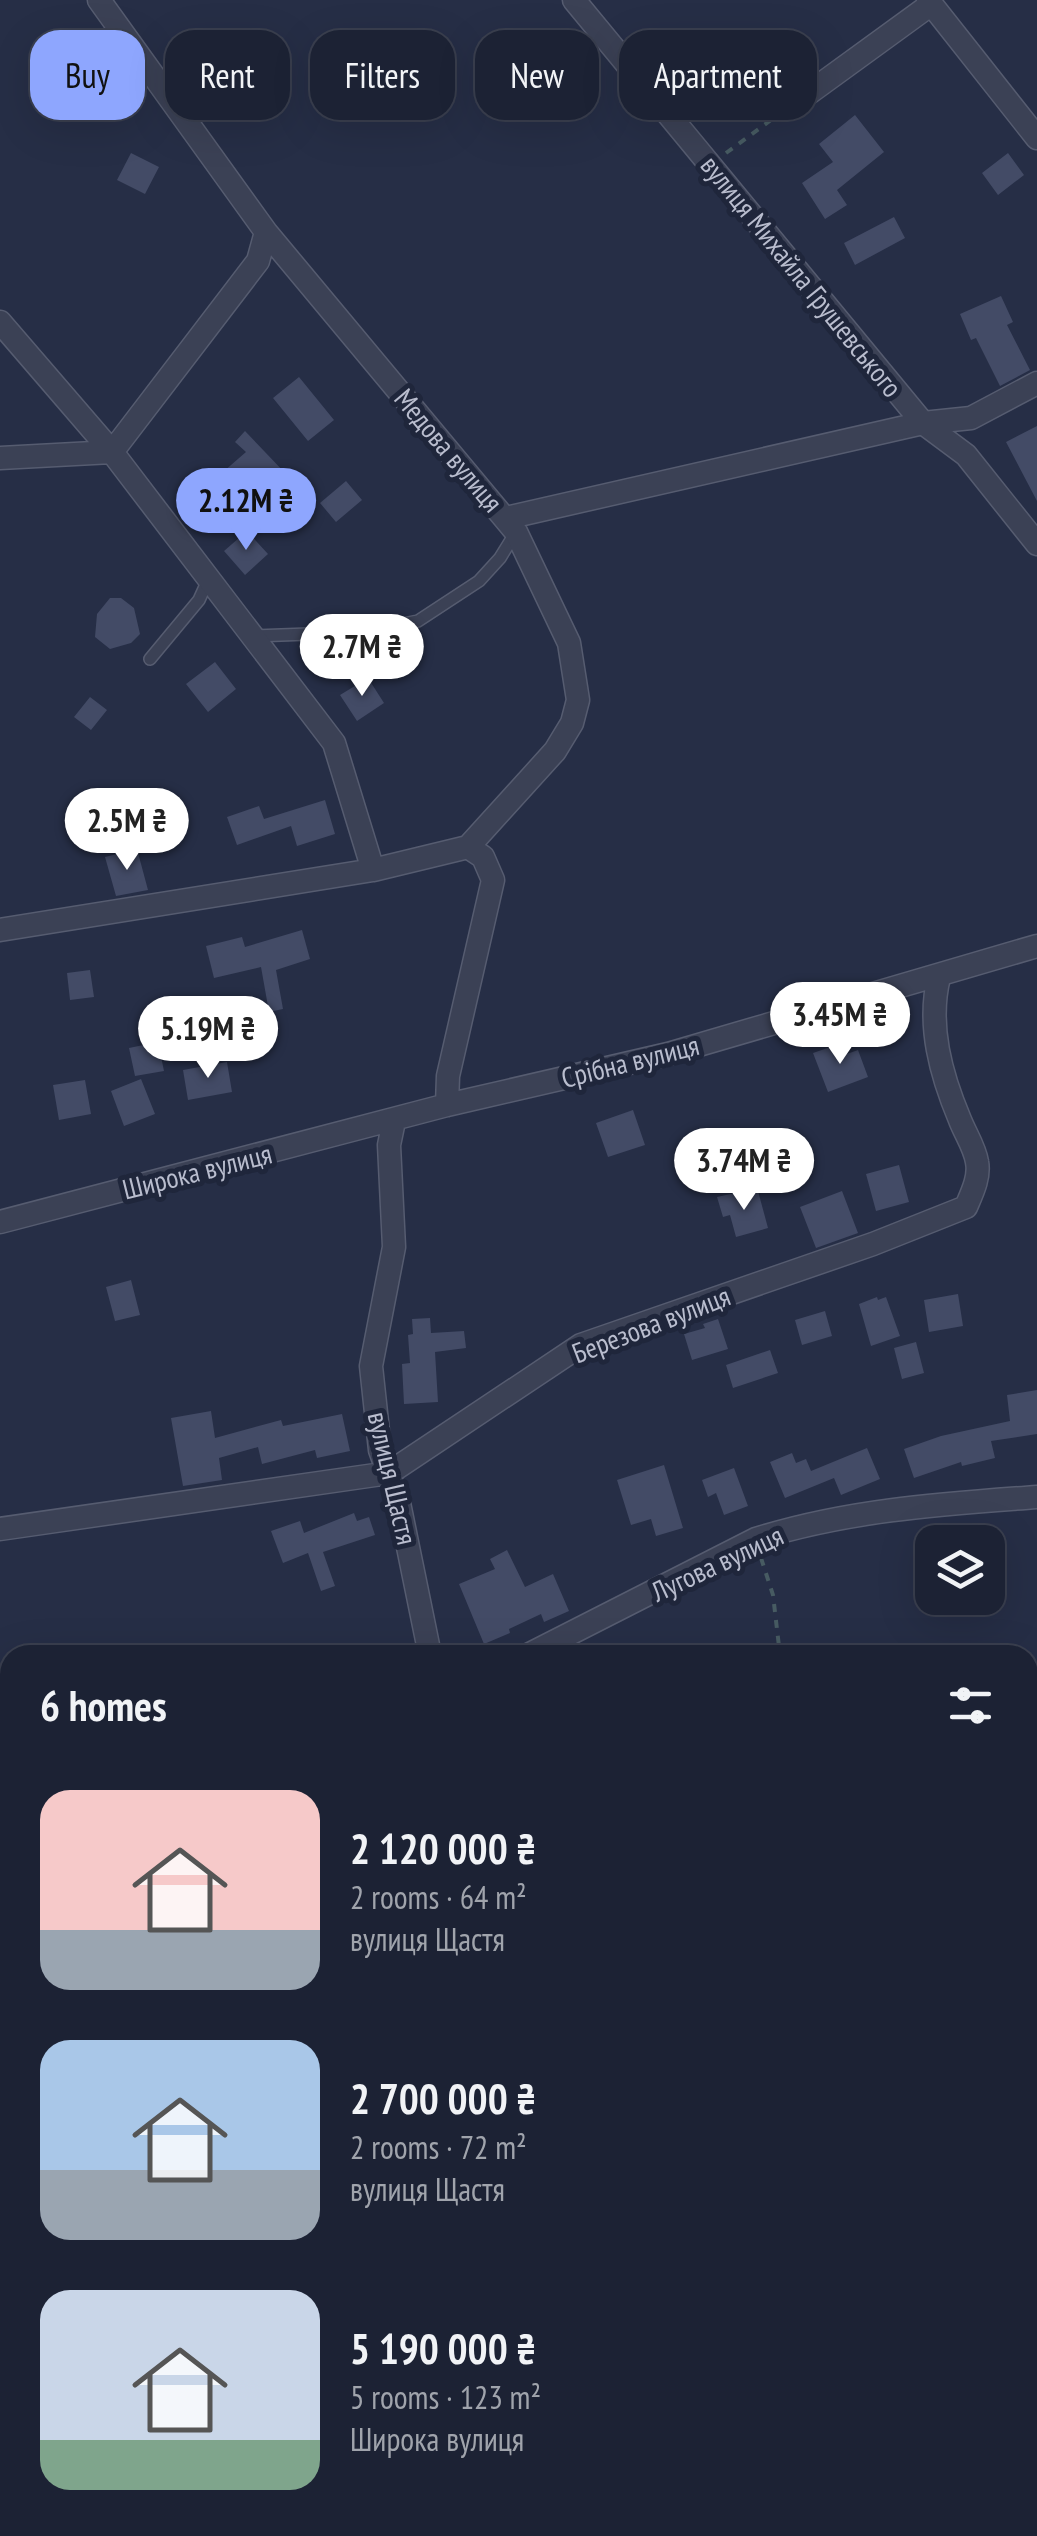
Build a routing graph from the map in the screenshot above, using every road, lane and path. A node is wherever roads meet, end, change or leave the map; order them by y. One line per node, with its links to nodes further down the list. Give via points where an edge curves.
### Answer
1 (99, 0): 8 (street, Медова вулиця)
2 (574, 0): 7 (street, вулиця Михайла Грушевського)
3 (929, 3): 4 (street); 6 (street)
4 (817, 86)
5 (771, 120): 7 (path)
6 (1037, 138)
7 (711, 164): 11 (street, вулиця Михайла Грушевського)
8 (266, 232): 12 (street, via 258,261); 14 (street, Медова вулиця)
9 (0, 322): 12 (street)
10 (1037, 383): 11 (street, via 972,418)
11 (923, 423): 14 (street); 15 (street, вулиця Михайла Грушевського, via 966,454)
12 (112, 452): 13 (street); 16 (street)
13 (0, 458)
14 (511, 525): 17 (lane, via 500,558 478,581 418,622); 19 (street, Медова вулиця, via 569,642 578,700 555,750)
15 (1037, 544)
16 (209, 578): 17 (street); 18 (lane, via 200,600)
17 (253, 636): 20 (street, via 334,743)
18 (150, 659)
19 (468, 847): 20 (street); 24 (street, via 483,857 493,880)
20 (373, 870): 21 (street)
21 (0, 930)
22 (1037, 946): 23 (street, Срібна вулиця)
23 (939, 977): 24 (street, Срібна вулиця, via 668,1054); 27 (street, Березова вулиця, via 935,1040 947,1090 978,1162 966,1207 581,1345)
24 (447, 1105): 25 (street, Срібна вулиця)
25 (394, 1121): 26 (street, Широка вулиця); 27 (street, вулиця Щастя, via 394,1246 371,1366 380,1450)
26 (0, 1222)
27 (389, 1473): 29 (street, Березова вулиця); 31 (street, вулиця Щастя)
28 (1037, 1496): 30 (street, Лугова вулиця, via 884,1509)
29 (0, 1529)
30 (756, 1539): 32 (street, Лугова вулиця); 33 (path)
31 (428, 1645)
32 (548, 1645)
33 (779, 1645)

